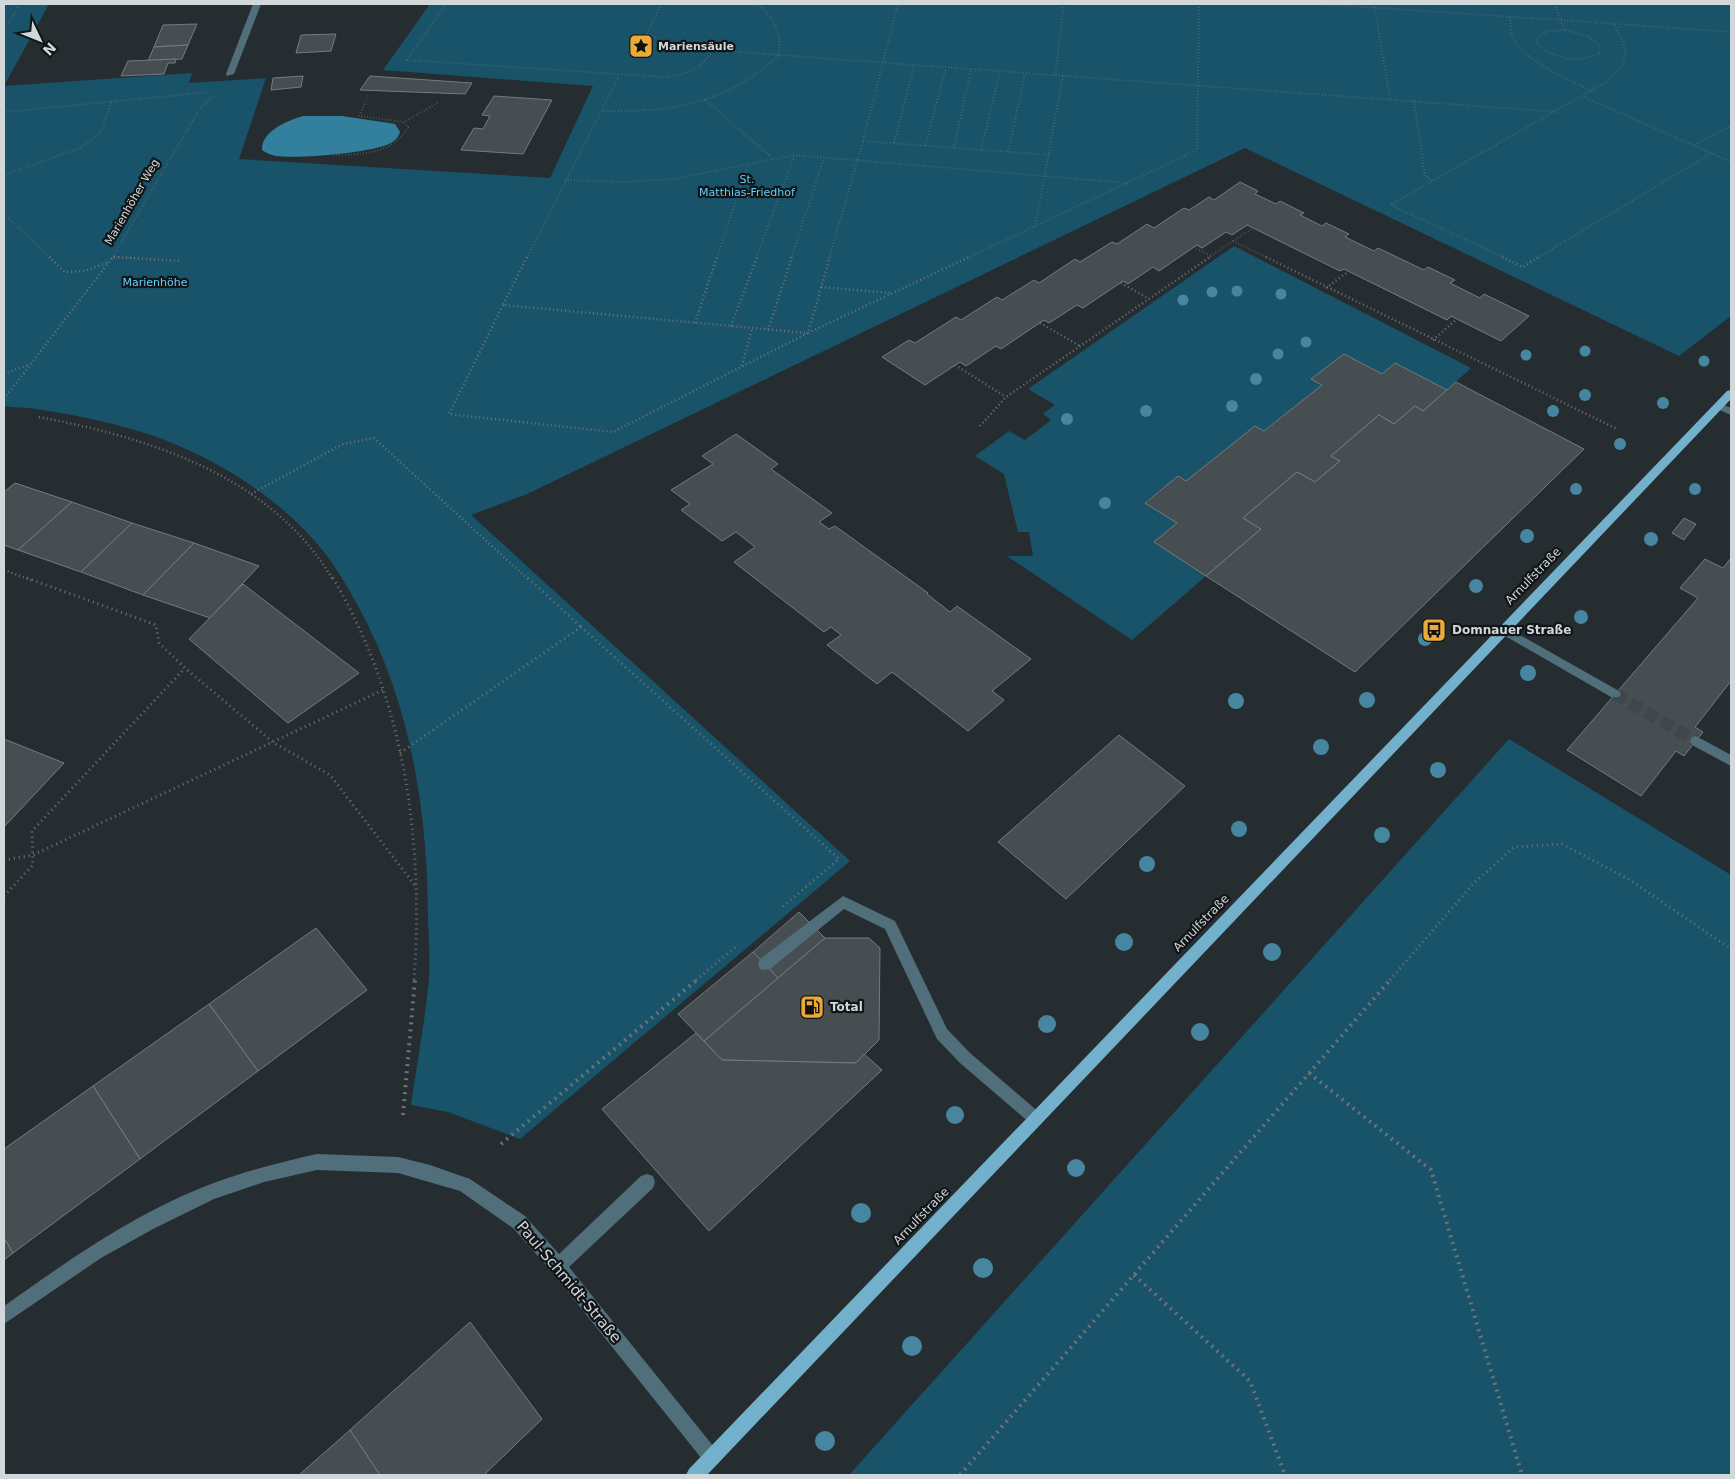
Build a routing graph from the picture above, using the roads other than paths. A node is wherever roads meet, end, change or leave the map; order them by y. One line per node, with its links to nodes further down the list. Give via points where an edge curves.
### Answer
1 (257, 4): 2 (street)
2 (230, 74)
3 (1731, 393): 4 (main road, Arnulfstraße)
4 (1719, 406): 5 (street); 6 (main road, Arnulfstraße)
5 (1731, 412)
6 (1504, 630): 7 (street); 11 (main road, Arnulfstraße)
7 (1615, 694)
8 (1696, 741): 9 (street)
9 (1731, 761)
10 (765, 964): 11 (street, via 843,902 890,925 942,1034)
11 (1036, 1119): 15 (main road, Arnulfstraße)
12 (647, 1182): 13 (street)
13 (558, 1266): 14 (street, Paul-Schmidt-Straße, via 519,1222 464,1185 398,1165 317,1162 264,1174 211,1192 147,1223 94,1252); 15 (street, Paul-Schmidt-Straße)
14 (4, 1316)
15 (712, 1458): 16 (main road, Arnulfstraße)
16 (695, 1475)

